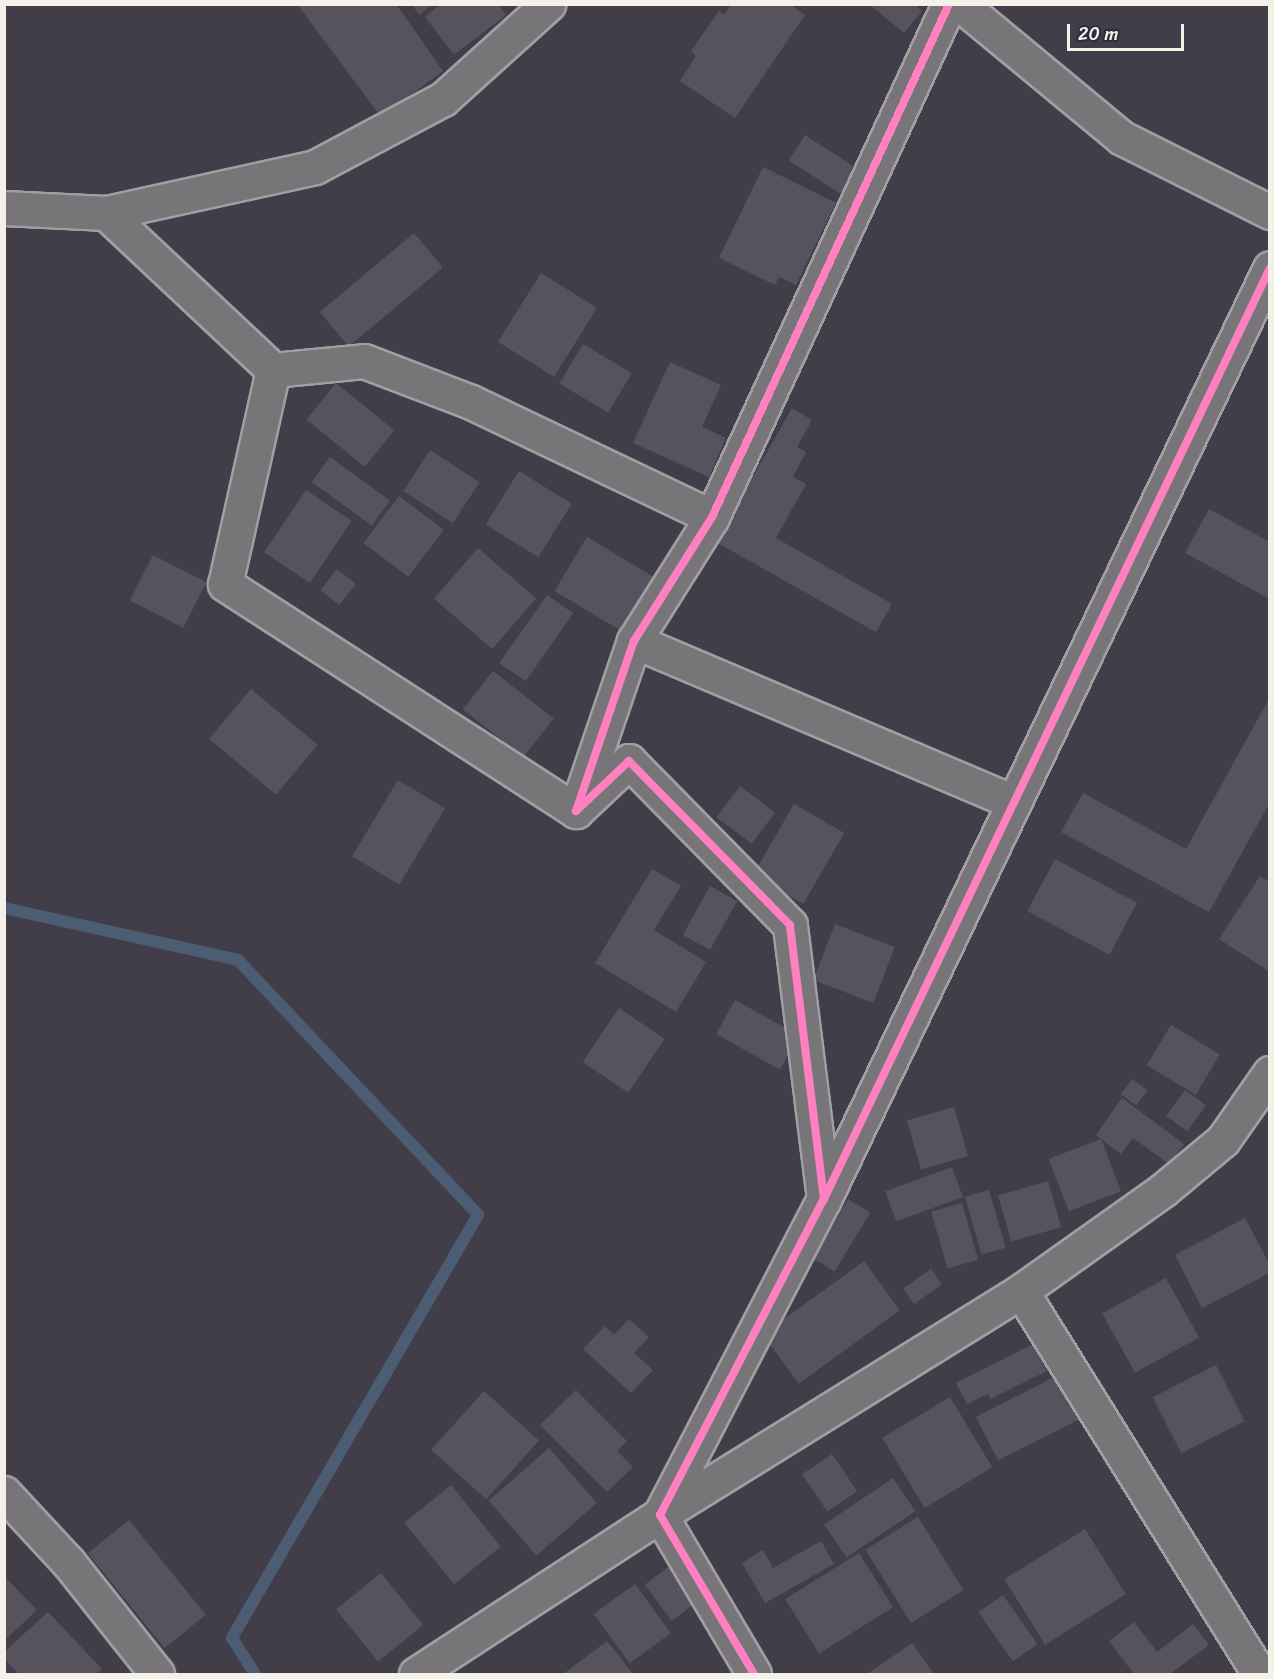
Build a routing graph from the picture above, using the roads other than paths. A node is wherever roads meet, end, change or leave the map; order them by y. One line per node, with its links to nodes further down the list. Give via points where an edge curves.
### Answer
1 (548, 4): 6 (street, via 443,99 315,167)
2 (949, 4): 9 (street)
3 (960, 4): 5 (street, via 1122,138)
4 (4, 208): 6 (street)
5 (1269, 212)
6 (106, 213): 8 (street)
7 (1269, 268): 11 (street)
8 (273, 370): 9 (street, via 364,361 471,402); 12 (street, via 225,584)
9 (712, 517): 10 (street)
10 (634, 641): 11 (street); 12 (street)
11 (1013, 802): 14 (street)
12 (576, 811): 14 (street, via 629,761 790,925)
13 (1269, 1073): 15 (street, via 1223,1140 1163,1190)
14 (825, 1199): 17 (street)
15 (1021, 1292): 17 (street); 21 (street)
16 (4, 1493): 18 (street, via 68,1562)
17 (660, 1515): 19 (street); 20 (street)
18 (157, 1674)
19 (416, 1674)
20 (754, 1674)
21 (1259, 1674)

